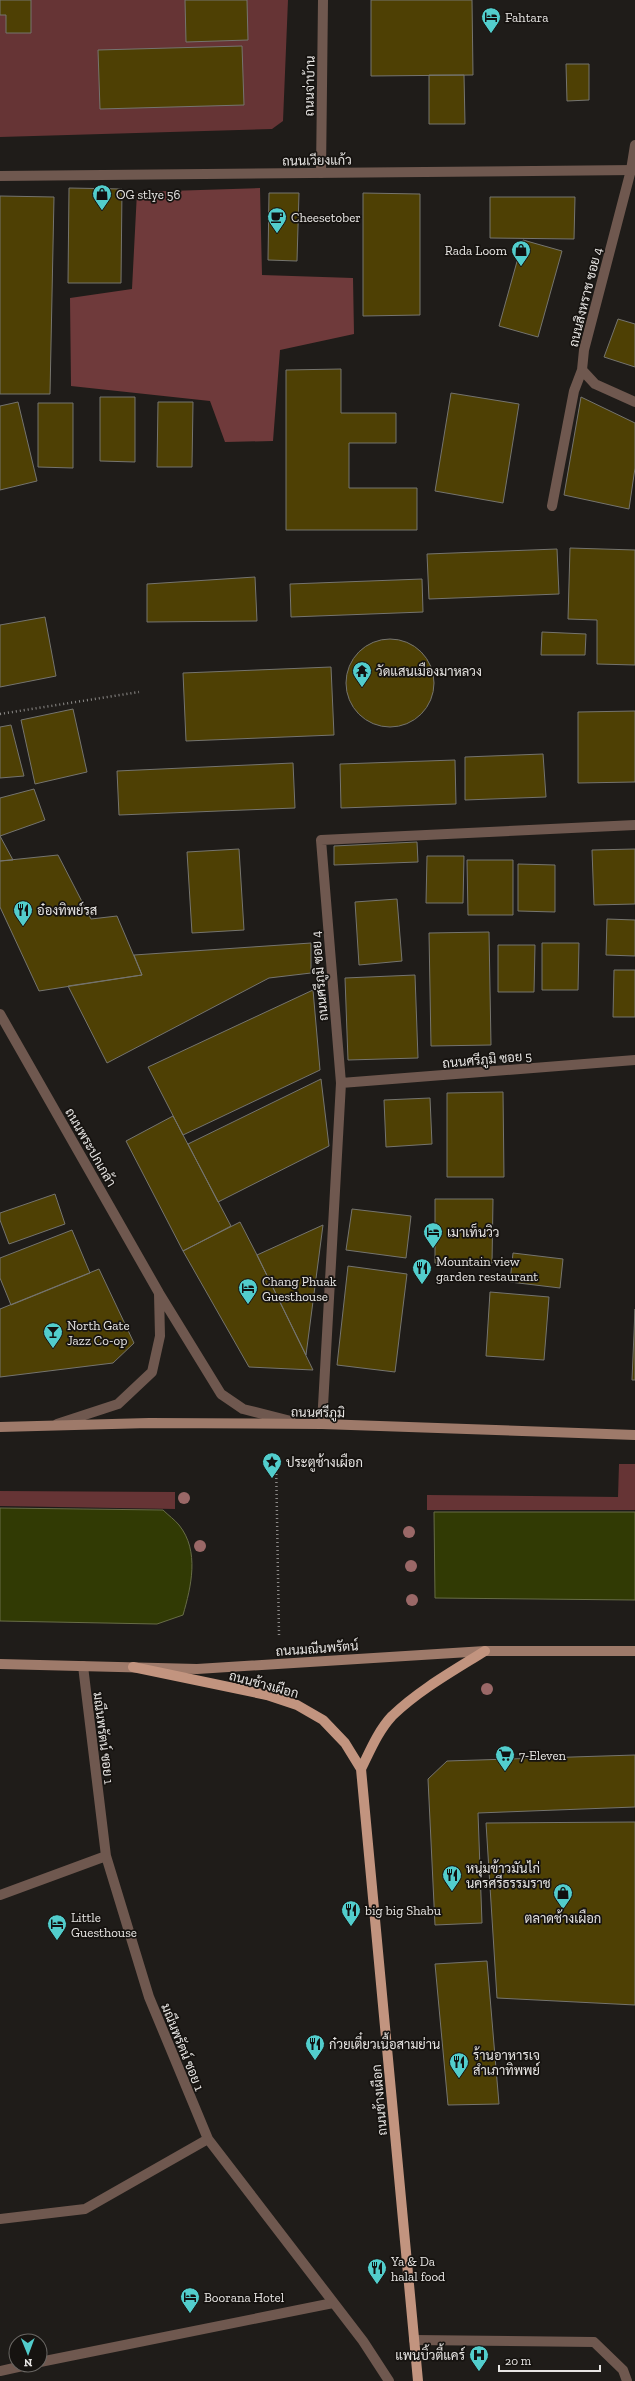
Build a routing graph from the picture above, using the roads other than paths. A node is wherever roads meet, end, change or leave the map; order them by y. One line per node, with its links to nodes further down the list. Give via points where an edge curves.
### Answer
1 (323, 0): 4 (street, ถนนจ่าบ้าน)
2 (635, 144): 3 (street, ถนนสิงหราช ซอย 4)
3 (633, 170): 4 (street, ถนนเวียงแก้ว); 6 (street, ถนนสิงหราช ซอย 4, via 584,350)
4 (321, 173): 5 (street, ถนนเวียงแก้ว)
5 (0, 176)
6 (582, 370): 7 (street, via 595,384); 8 (street, ถนนสิงหราช ซอย 4, via 574,391)
7 (635, 402)
8 (552, 506)
9 (635, 825): 12 (street, ถนนศรีภูมิ ซอย 4, via 321,840)
10 (0, 1014): 13 (street, ถนนพระปกเกล้า)
11 (635, 1060): 12 (street, ถนนศรีภูมิ ซอย 5)
12 (341, 1083): 14 (street, ถนนศรีภูมิ ซอย 4)
13 (159, 1293): 14 (street, ถนนพระปกเกล้า, via 221,1394 243,1409 280,1420); 15 (street, ถนนพระปกเกล้า, via 160,1336 152,1372 118,1404)
14 (322, 1424): 15 (main road, ถนนศรีภูมิ); 17 (main road, ถนนศรีภูมิ)
15 (53, 1425): 16 (main road, ถนนศรีภูมิ)
16 (0, 1427)
17 (635, 1435)
18 (485, 1651): 19 (main road, ถนนมณีนพรัตน์); 22 (main road, ถนนมณีนพรัตน์, via 197,1669); 23 (main road, via 432,1684 392,1717 375,1740)
19 (635, 1651)
20 (0, 1664): 21 (main road, ถนนมณีนพรัตน์)
21 (83, 1666): 22 (main road, ถนนมณีนพรัตน์); 24 (street, มณีนพรัตน์ ซอย 1)
22 (133, 1667): 23 (main road, ถนนช้างเผือก, via 297,1705 323,1720 345,1743)
23 (361, 1769): 29 (main road, ถนนช้างเผือก)
24 (106, 1856): 25 (street); 26 (street, มณีนพรัตน์ ซอย 1, via 149,1997)
25 (0, 1895)
26 (208, 2139): 27 (street, via 85,2209); 28 (street, มณีนพรัตน์ ซอย 1)
27 (0, 2220)
28 (333, 2303): 30 (street); 31 (street, มณีนพรัตน์ ซอย 1, via 363,2341)
29 (414, 2340): 32 (main road, ถนนช้างเผือก); 33 (street, via 594,2342 623,2370)
30 (48, 2360)
31 (389, 2381)
32 (418, 2381)
33 (627, 2381)

